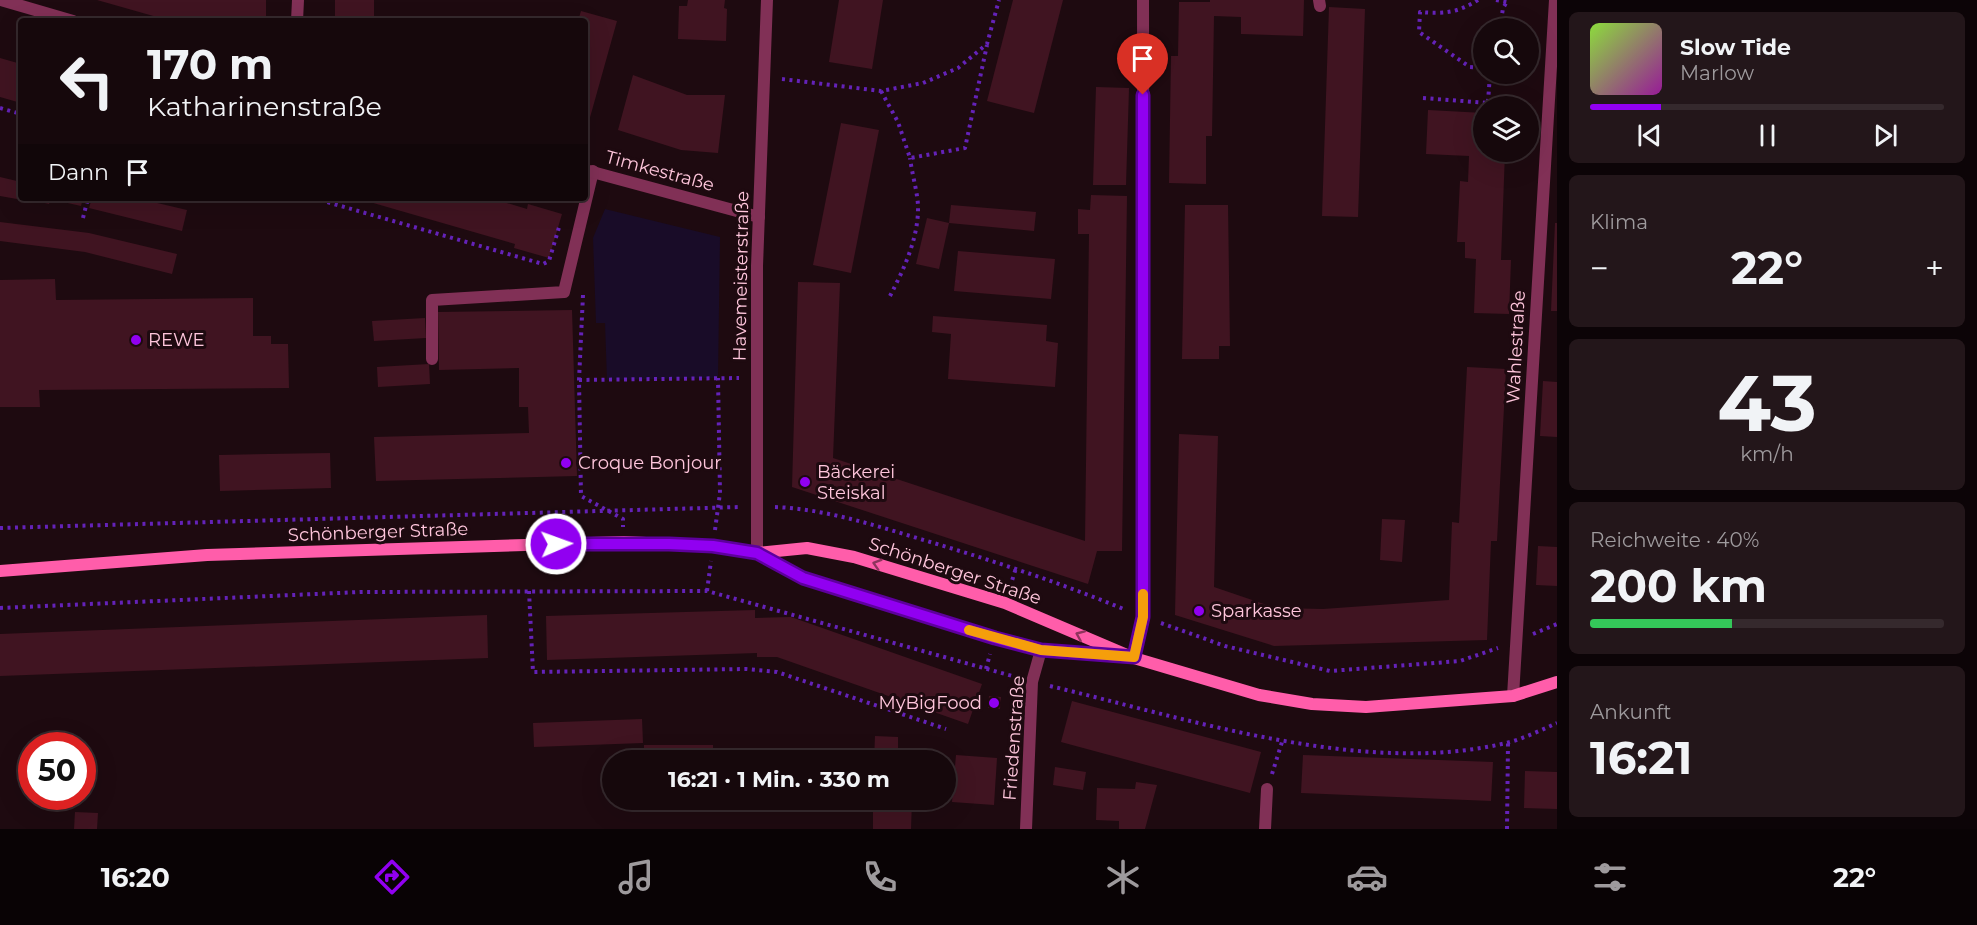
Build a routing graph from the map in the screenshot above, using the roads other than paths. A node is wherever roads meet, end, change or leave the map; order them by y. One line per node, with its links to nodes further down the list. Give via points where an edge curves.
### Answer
1 (1, 0): 6 (street)
2 (298, 0): 7 (street)
3 (767, 0): 10 (street, Havemeisterstraße)
4 (1143, 0): 15 (street, via 1143,617)
5 (1556, 0): 18 (street, Wahlestraße)
6 (63, 18)
7 (297, 18)
8 (589, 171): 10 (street, Timkestraße)
9 (583, 201): 11 (street, via 564,292 432,300)
10 (759, 217): 12 (street, Havemeisterstraße)
11 (432, 359)
12 (757, 553): 13 (main road, Schönberger Straße, via 713,546 624,542 207,555); 14 (main road, Schönberger Straße, via 803,578); 15 (main road, Schönberger Straße, one-way to 12, via 1005,603 854,557 807,548)
13 (0, 571)
14 (1041, 650): 15 (main road, Schönberger Straße); 20 (street, Friedenstraße, via 1032,682)
15 (1134, 657): 18 (main road, Schönberger Straße, via 1259,695 1312,704 1366,706)
16 (1557, 675): 18 (main road)
17 (1557, 682): 18 (main road)
18 (1513, 696)
19 (1267, 789): 21 (street)
20 (1026, 829)
21 (1265, 829)

